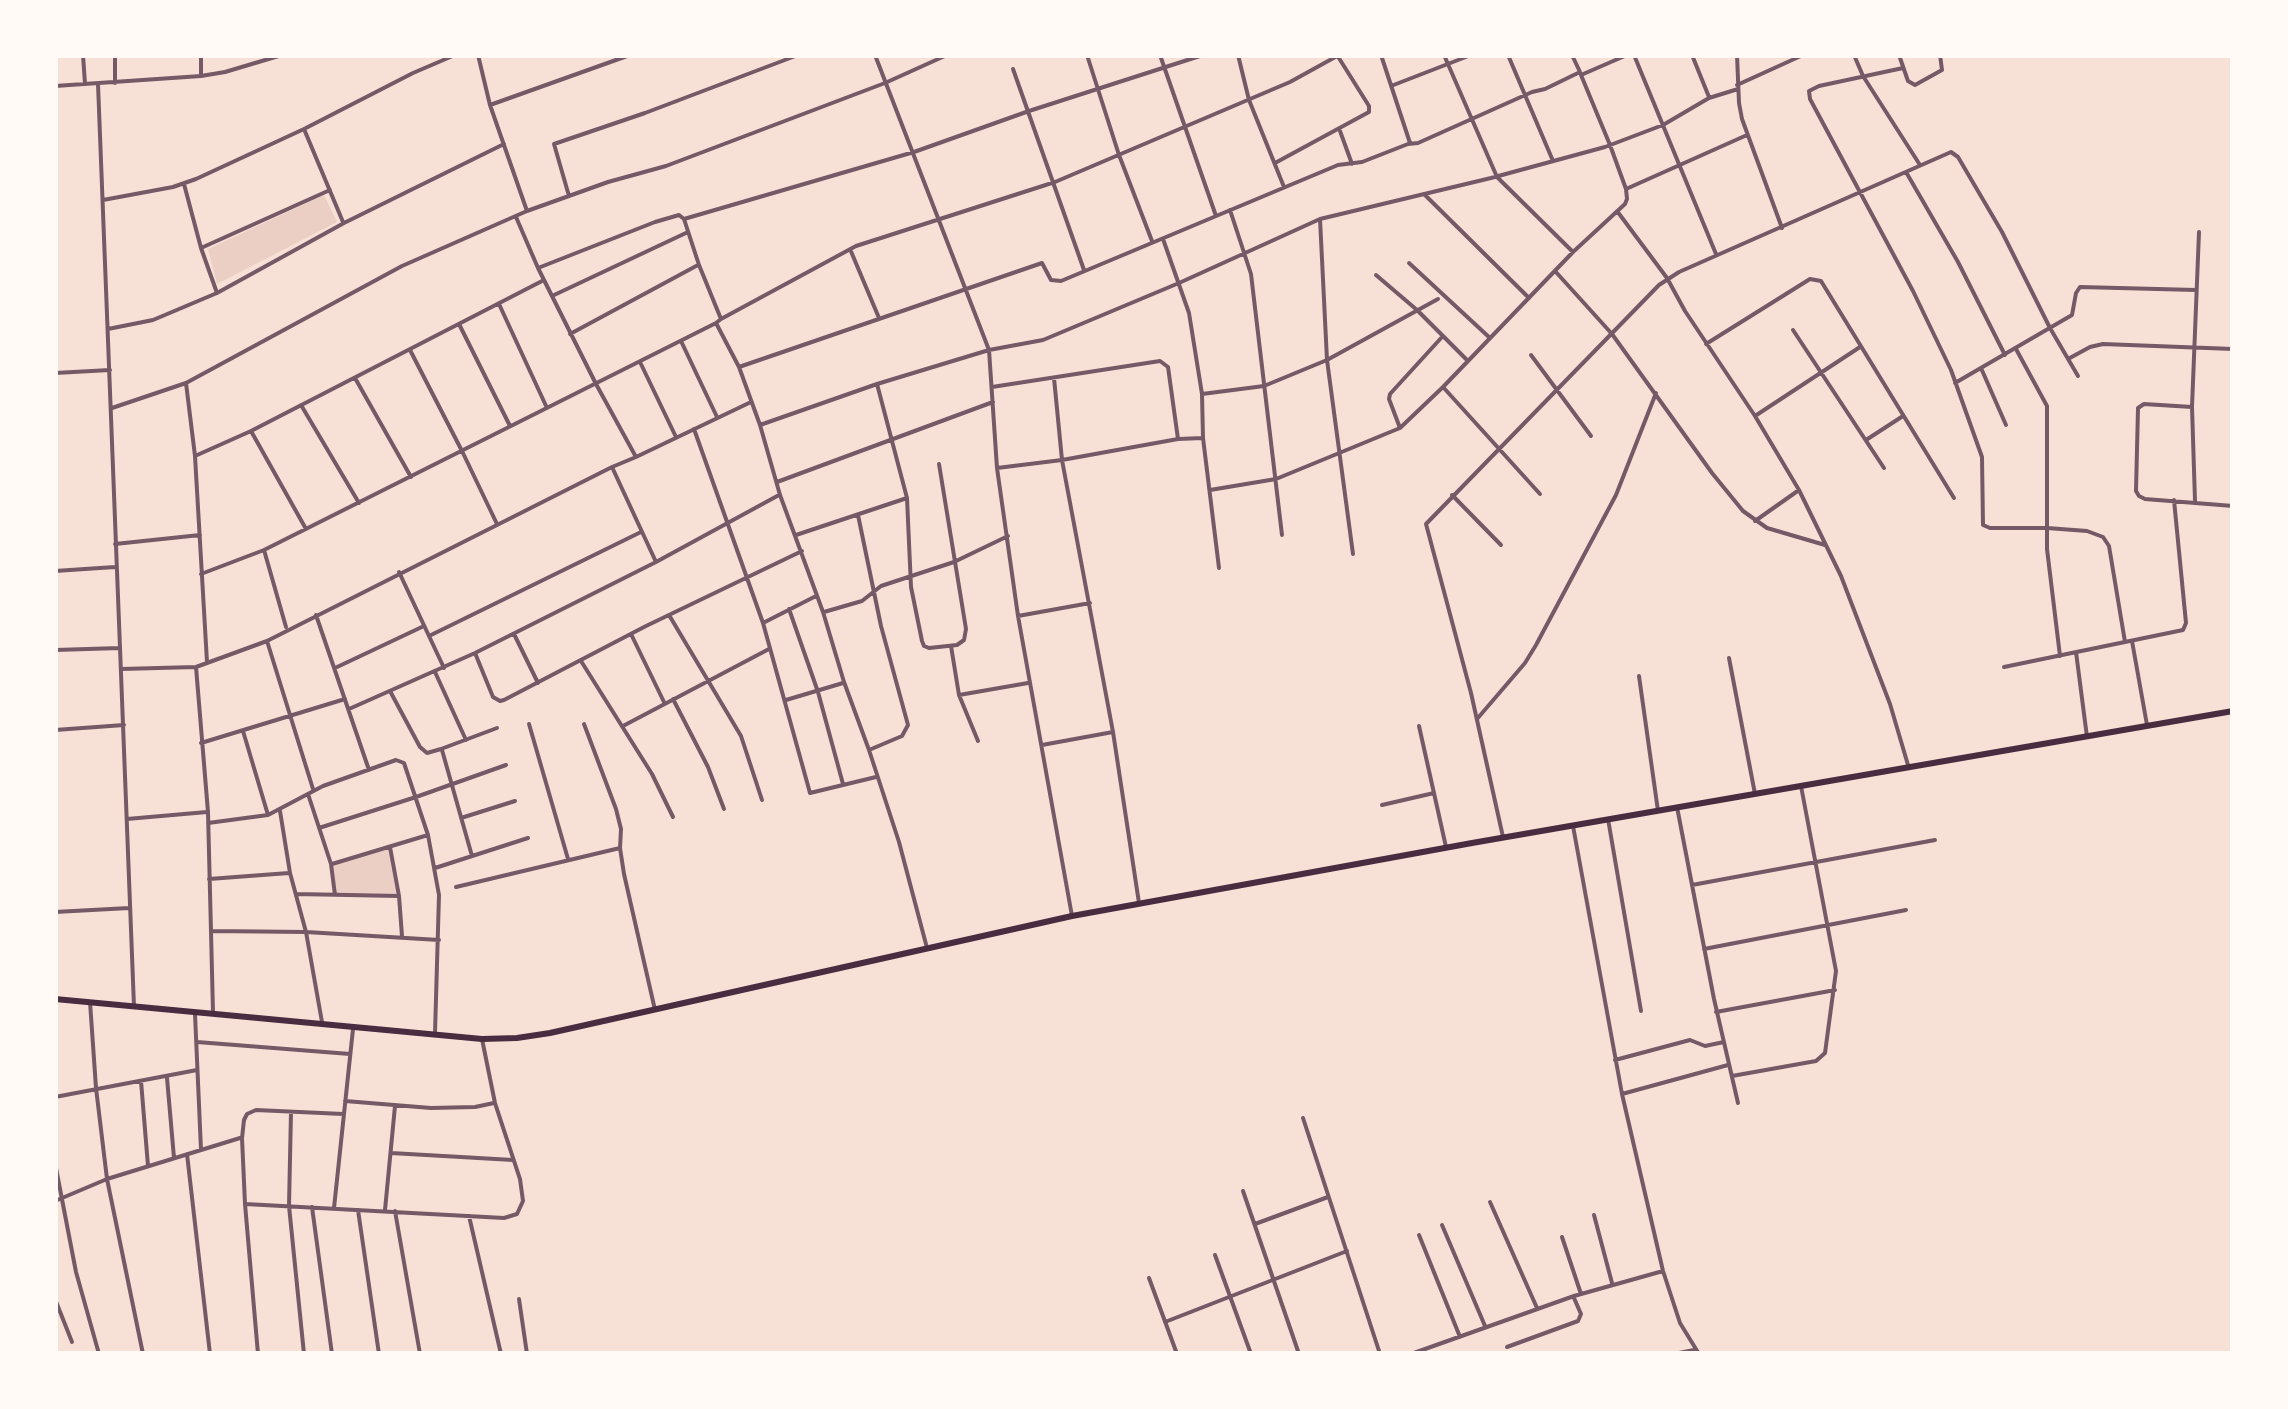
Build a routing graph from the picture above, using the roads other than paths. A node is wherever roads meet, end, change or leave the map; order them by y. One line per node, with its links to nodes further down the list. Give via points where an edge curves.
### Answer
1 (84, 55): 38 (street)
2 (115, 55): 36 (street)
3 (202, 55): 34 (street)
4 (282, 55): 28 (street)
5 (455, 55): 52 (street)
6 (478, 55): 47 (street)
7 (630, 55): 47 (street)
8 (798, 55): 74 (street, via 554,144)
9 (875, 55): 37 (street)
10 (947, 55): 37 (street)
11 (1086, 55): 43 (street)
12 (1160, 55): 31 (street)
13 (1203, 55): 31 (street)
14 (1238, 55): 46 (street)
15 (1338, 55): 46 (street); 53 (street, via 1369,110)
16 (1444, 55): 30 (street)
17 (1471, 55): 30 (street)
18 (1508, 55): 44 (street)
19 (1572, 55): 44 (street, via 1580,72)
20 (1626, 55): 57 (street, via 1581,75)
21 (1634, 55): 50 (street)
22 (1692, 55): 45 (street)
23 (1737, 55): 42 (street)
24 (1803, 55): 42 (street)
25 (1854, 55): 35 (street)
26 (1898, 55): 32 (street)
27 (1940, 55): 32 (street, via 1942,70 1914,86)
28 (266, 58): 34 (street)
29 (1382, 58): 41 (street)
30 (1448, 64): 41 (street); 49 (street)
31 (1165, 67): 43 (street); 51 (street)
32 (1903, 68): 35 (street)
33 (1014, 69): 48 (street)
34 (201, 76): 36 (street)
35 (1863, 76): 63 (street); 73 (street, via 1808,95)
36 (116, 82): 39 (street)
37 (886, 82): 58 (street); 74 (street)
38 (85, 84): 39 (street); 40 (street)
39 (98, 84): 75 (street)
40 (55, 86)
41 (1391, 86): 56 (street)
42 (1738, 87): 45 (street); 54 (street)
43 (1098, 88): 48 (street); 59 (street)
44 (1525, 96): 49 (street); 61 (street)
45 (1709, 98): 50 (street)
46 (1249, 100): 51 (street); 60 (street)
47 (490, 105): 55 (street)
48 (1029, 111): 58 (street); 67 (street)
49 (1471, 121): 56 (street); 66 (street)
50 (1663, 125): 57 (street); 64 (street)
51 (1185, 128): 59 (street); 79 (street)
52 (304, 130): 68 (street); 70 (street)
53 (1339, 130): 60 (street); 62 (street)
54 (1747, 134): 64 (street); 85 (street)
55 (504, 144): 78 (street); 84 (street)
56 (1410, 144): 62 (street)
57 (1610, 145): 61 (street); 71 (street)
58 (914, 152): 81 (street); 82 (street)
59 (1120, 156): 67 (street); 89 (street)
60 (1275, 162): 69 (street)
61 (1553, 162): 66 (street)
62 (1352, 164): 69 (street)
63 (1920, 165): 65 (street); 115 (street, via 1956,154)
64 (1680, 166): 71 (street); 94 (street)
65 (1906, 172): 73 (street); 131 (street)
66 (1497, 177): 72 (street); 93 (street)
67 (1054, 182): 81 (street); 98 (street)
68 (184, 184): 75 (street); 90 (street)
69 (1284, 187): 76 (street)
70 (330, 190): 84 (street); 90 (street)
71 (1626, 190): 77 (street)
72 (1424, 194): 83 (street); 108 (street)
73 (1859, 194): 85 (street); 145 (street)
74 (569, 196): 78 (street)
75 (103, 200): 116 (street)
76 (1230, 210): 79 (street); 92 (street)
77 (1617, 211): 93 (street); 101 (street)
78 (528, 212): 80 (street)
79 (1216, 216): 88 (street)
80 (516, 217): 97 (street); 144 (street, via 402,266)
81 (940, 218): 91 (street); 104 (street)
82 (684, 219): 86 (street); 97 (street, via 655,222)
83 (1320, 219): 92 (street); 133 (street)
84 (344, 222): 106 (street)
85 (1782, 228): 94 (street)
86 (688, 232): 96 (street); 107 (street)
87 (2199, 232): 105 (street)
88 (1162, 238): 89 (street); 103 (street)
89 (1152, 242): 98 (street)
90 (201, 248): 106 (street)
91 (850, 249): 112 (street); 113 (street)
92 (1245, 252): 103 (street); 148 (street)
93 (1573, 252): 99 (street)
94 (1716, 256): 101 (street)
95 (1409, 263): 121 (street)
96 (699, 265): 113 (street); 118 (street)
97 (538, 268): 102 (street)
98 (1084, 270): 104 (street, via 1051,280 1042,263)
99 (1554, 271): 108 (street); 119 (street)
100 (1376, 275): 111 (street)
101 (1668, 278): 119 (street); 123 (street)
102 (544, 280): 107 (street); 110 (street)
103 (1179, 283): 129 (street, via 1043,340); 153 (street)
104 (964, 289): 112 (street); 129 (street)
105 (2196, 290): 115 (street, via 2080,287 2072,314); 126 (street)
106 (216, 292): 116 (street, via 152,320)
107 (552, 296): 118 (street)
108 (1529, 298): 121 (street)
109 (1438, 299): 111 (street)
110 (499, 304): 114 (street); 159 (street)
111 (1417, 310): 120 (street); 133 (street)
112 (879, 318): 136 (street)
113 (718, 321): 122 (street); 136 (street)
114 (459, 324): 128 (street); 165 (street)
115 (2050, 328): 125 (street); 132 (street)
116 (108, 329): 138 (street)
117 (1794, 330): 140 (street)
118 (570, 334): 146 (street)
119 (1612, 334): 151 (street); 152 (street)
120 (1442, 337): 134 (street); 166 (street, via 1390,394)
121 (1490, 338): 134 (street)
122 (682, 341): 135 (street); 162 (street)
123 (1706, 344): 124 (street, via 1814,278); 160 (street)
124 (1861, 346): 140 (street); 161 (street)
125 (2016, 348): 131 (street); 203 (street, via 2046,406)
126 (2194, 348): 127 (street); 132 (street, via 2103,344); 157 (street)
127 (2233, 349)
128 (410, 350): 142 (street); 175 (street)
129 (989, 350): 147 (street); 150 (street)
130 (1531, 355): 151 (street)
131 (2004, 355): 137 (street)
132 (2068, 359): 141 (street)
133 (1327, 360): 148 (street); 177 (street)
134 (1468, 361): 149 (street)
135 (640, 362): 146 (street); 170 (street)
136 (739, 368): 154 (street)
137 (1981, 368): 145 (street); 164 (street)
138 (110, 370): 139 (street); 158 (street)
139 (55, 373)
140 (1821, 373): 160 (street); 174 (street)
141 (2078, 376)
142 (354, 378): 156 (street); 185 (street)
143 (1054, 378): 150 (street); 173 (street, via 1165,363); 180 (street)
144 (186, 383): 158 (street); 178 (street)
145 (1955, 383): 203 (street, via 1982,457 1983,525)
146 (596, 384): 159 (street); 179 (street)
147 (877, 384): 163 (street); 172 (street)
148 (1264, 386): 153 (street); 186 (street)
149 (1444, 387): 166 (street); 176 (street)
150 (992, 388): 155 (street)
151 (1557, 390): 169 (street); 176 (street)
152 (1656, 393): 200 (street); 272 (street, via 1616,495 1536,645)
153 (1202, 394): 171 (street)
154 (752, 401): 162 (street); 163 (street)
155 (994, 402): 172 (street); 183 (street)
156 (301, 405): 168 (street); 197 (street)
157 (2192, 407): 195 (street, via 2144,404 2136,416 2136,491 2145,499); 196 (street)
158 (112, 408): 210 (street)
159 (547, 408): 165 (street)
160 (1756, 416): 189 (street)
161 (1903, 416): 174 (street); 194 (street)
162 (717, 418): 167 (street)
163 (760, 424): 187 (street)
164 (2006, 425)
165 (510, 426): 175 (street)
166 (1400, 428): 177 (street)
167 (694, 429): 170 (street); 201 (street)
168 (252, 431): 178 (street); 204 (street)
169 (1591, 436)
170 (676, 437): 179 (street)
171 (1203, 438): 173 (street); 188 (street)
172 (890, 439): 187 (street); 193 (street)
173 (1178, 439): 180 (street)
174 (1866, 440): 184 (street)
175 (462, 450): 185 (street); 202 (street)
176 (1498, 450): 190 (street); 192 (street)
177 (1340, 452): 186 (street); 215 (street)
178 (196, 456): 207 (street)
179 (636, 458): 182 (street)
180 (1062, 460): 183 (street); 227 (street)
181 (939, 464): 217 (street)
182 (612, 467): 202 (street); 205 (street)
183 (997, 468): 209 (street)
184 (1884, 468)
185 (411, 476): 197 (street)
186 (1276, 479): 188 (street); 208 (street)
187 (777, 482): 191 (street)
188 (1210, 490): 219 (street)
189 (1799, 490): 200 (street); 212 (street)
190 (1540, 494)
191 (780, 495): 201 (street); 206 (street)
192 (1452, 495): 211 (street); 272 (street, via 1424,522)
193 (907, 498): 199 (street); 223 (street)
194 (1954, 498)
195 (2174, 500): 196 (street); 240 (street, via 2186,626)
196 (2194, 501): 198 (street)
197 (358, 503): 204 (street)
198 (2233, 506)
199 (858, 515): 206 (street); 225 (street)
200 (1756, 522): 212 (street)
201 (726, 523): 216 (street); 224 (street)
202 (497, 524): 221 (street)
203 (2047, 528): 240 (street, via 2087,531 2106,542); 247 (street)
204 (306, 530): 213 (street)
205 (641, 532): 216 (street); 238 (street)
206 (796, 534): 214 (street)
207 (200, 535): 210 (street); 222 (street)
208 (1282, 535)
209 (1008, 536): 217 (street); 232 (street)
210 (115, 544): 218 (street)
211 (1500, 546)
212 (1828, 546): 291 (street)
213 (264, 550): 222 (street); 235 (street)
214 (802, 551): 224 (street); 226 (street)
215 (1353, 554)
216 (656, 562): 236 (street)
217 (954, 562): 223 (street); 241 (street, via 966,629 961,643)
218 (116, 567): 220 (street); 242 (street)
219 (1219, 568)
220 (55, 570)
221 (400, 572): 230 (street); 234 (street)
222 (201, 574): 250 (street)
223 (910, 577): 225 (street); 241 (street, via 924,646)
224 (748, 578): 231 (street); 233 (street)
225 (875, 590): 229 (street, via 862,602); 289 (street, via 908,726 902,736)
226 (816, 596): 228 (street); 229 (street)
227 (1090, 603): 232 (street); 282 (street)
228 (789, 608): 233 (street); 263 (street)
229 (823, 612): 259 (street)
230 (316, 614): 235 (street); 253 (street)
231 (669, 615): 237 (street); 258 (street)
232 (1018, 616): 261 (street)
233 (763, 623): 243 (street)
234 (424, 626): 238 (street); 253 (street)
235 (286, 629): 239 (street)
236 (514, 634): 246 (street); 260 (street)
237 (631, 634): 249 (street); 268 (street)
238 (429, 636): 254 (street)
239 (267, 640): 250 (street); 271 (street)
240 (2129, 642): 245 (street); 278 (street)
241 (952, 646): 264 (street)
242 (120, 648): 244 (street); 255 (street)
243 (769, 649): 258 (street); 267 (street)
244 (55, 650)
245 (2076, 652): 247 (street); 283 (street)
246 (475, 654): 254 (street); 260 (street, via 496,700)
247 (2060, 656): 252 (street)
248 (1729, 658): 299 (street)
249 (581, 662): 260 (street); 276 (street)
250 (207, 664): 251 (street)
251 (196, 667): 255 (street); 286 (street)
252 (2004, 667)
253 (334, 668): 265 (street)
254 (444, 668): 256 (street)
255 (121, 670): 275 (street)
256 (434, 672): 262 (street); 284 (street)
257 (1639, 676): 307 (street)
258 (707, 680): 266 (street); 301 (street, via 740,736)
259 (844, 682): 263 (street); 289 (street)
260 (538, 683)
261 (1029, 683): 264 (street); 287 (street)
262 (390, 691): 269 (street); 288 (street, via 422,750)
263 (818, 692): 267 (street); 295 (street)
264 (959, 695): 285 (street)
265 (345, 699): 269 (street); 271 (street)
266 (673, 699): 268 (street); 305 (street)
267 (786, 700): 295 (street, via 810,792)
268 (664, 704): 276 (street)
269 (349, 709): 292 (street)
270 (2233, 712): 278 (main road)
271 (292, 716): 281 (street); 297 (street)
272 (1477, 720): 318 (street)
273 (529, 724): 325 (street)
274 (584, 724): 323 (street, via 616,809)
275 (124, 725): 280 (street); 312 (street)
276 (622, 726): 310 (street)
277 (1419, 726): 298 (street)
278 (2147, 726): 283 (main road)
279 (497, 728): 284 (street)
280 (55, 730)
281 (243, 732): 286 (street); 309 (street)
282 (1114, 732): 287 (street); 336 (street)
283 (2088, 737): 291 (main road)
284 (466, 740): 288 (street)
285 (978, 741)
286 (201, 742): 308 (street)
287 (1042, 746): 340 (street)
288 (442, 749): 294 (street)
289 (870, 750): 293 (street)
290 (506, 764): 294 (street)
291 (1909, 768): 296 (main road)
292 (369, 770): 297 (street); 300 (street, via 404,762)
293 (878, 776): 295 (street); 346 (street)
294 (451, 784): 300 (street); 311 (street)
295 (842, 784)
296 (1802, 786): 299 (main road); 326 (street)
297 (311, 792): 306 (street); 316 (street)
298 (1434, 793): 303 (street); 322 (street)
299 (1755, 794): 304 (main road)
300 (416, 797): 316 (street); 317 (street)
301 (762, 800)
302 (515, 801): 311 (street)
303 (1382, 805)
304 (1677, 807): 307 (main road); 331 (street)
305 (724, 809)
306 (280, 811): 309 (street); 329 (street)
307 (1658, 811): 313 (main road)
308 (208, 812): 312 (street); 314 (street)
309 (268, 816): 314 (street)
310 (673, 817)
311 (461, 818): 324 (street)
312 (127, 819): 337 (street)
313 (1608, 819): 315 (main road); 353 (street)
314 (208, 823): 330 (street)
315 (1572, 826): 318 (main road); 364 (street)
316 (319, 828): 327 (street)
317 (428, 835): 321 (street); 328 (street)
318 (1503, 837): 322 (main road)
319 (528, 838): 324 (street)
320 (1935, 840): 326 (street)
321 (390, 846): 327 (street); 335 (street)
322 (1446, 847): 336 (main road)
323 (620, 848): 325 (street); 352 (street)
324 (472, 856): 328 (street)
325 (568, 860): 332 (street)
326 (1815, 862): 331 (street); 341 (street)
327 (330, 864): 334 (street)
328 (435, 868): 345 (street)
329 (290, 873): 330 (street); 333 (street)
330 (209, 879): 342 (street)
331 (1692, 886): 347 (street)
332 (456, 887)
333 (296, 894): 334 (street); 343 (street)
334 (335, 894): 335 (street)
335 (400, 896): 344 (street)
336 (1139, 904): 340 (main road)
337 (129, 908): 339 (street); 351 (street)
338 (1906, 910): 341 (street)
339 (55, 912)
340 (1072, 916): 346 (main road)
341 (1827, 926): 347 (street); 348 (street)
342 (210, 931): 343 (street); 356 (street)
343 (306, 932): 344 (street); 357 (street)
344 (402, 938): 345 (street)
345 (440, 940): 359 (street)
346 (927, 948): 352 (main road)
347 (1704, 949): 355 (street)
348 (1834, 990): 355 (street); 368 (street, via 1821,1058)
349 (55, 999): 350 (main road)
350 (90, 1002): 351 (main road); 370 (street)
351 (134, 1006): 354 (main road)
352 (655, 1010): 360 (main road, via 550,1033)
353 (1641, 1011)
354 (195, 1012): 356 (main road); 361 (street)
355 (1716, 1012): 362 (street)
356 (213, 1013): 357 (main road)
357 (322, 1023): 358 (main road)
358 (354, 1026): 359 (main road); 363 (street)
359 (434, 1033): 360 (main road)
360 (482, 1038): 374 (street)
361 (197, 1042): 363 (street); 366 (street)
362 (1724, 1042): 364 (street, via 1706,1046 1690,1040); 365 (street)
363 (350, 1054): 373 (street)
364 (1615, 1060): 371 (street)
365 (1729, 1065): 368 (street); 371 (street)
366 (197, 1070): 367 (street); 381 (street)
367 (167, 1076): 369 (street); 384 (street)
368 (1732, 1076): 375 (street)
369 (141, 1080): 370 (street); 387 (street)
370 (96, 1088): 372 (street); 388 (street)
371 (1622, 1094): 408 (street)
372 (55, 1097)
373 (345, 1101): 376 (street); 378 (street)
374 (495, 1102): 376 (street); 385 (street)
375 (1738, 1103)
376 (396, 1105): 382 (street)
377 (291, 1112): 378 (street); 380 (street, via 252,1111); 394 (street)
378 (343, 1114): 396 (street)
379 (1303, 1118): 390 (street)
380 (242, 1138): 381 (street); 393 (street)
381 (201, 1150): 383 (street)
382 (391, 1152): 385 (street); 398 (street)
383 (186, 1154): 384 (street); 427 (street)
384 (174, 1158): 387 (street)
385 (513, 1160): 400 (street, via 523,1201 517,1214)
386 (55, 1164): 391 (street)
387 (148, 1166): 388 (street)
388 (107, 1179): 391 (street); 426 (street)
389 (1243, 1191): 402 (street)
390 (1328, 1196): 402 (street); 406 (street)
391 (58, 1200): 425 (street)
392 (1490, 1202): 417 (street)
393 (245, 1204): 394 (street); 428 (street)
394 (288, 1206): 395 (street); 429 (street)
395 (312, 1207): 396 (street); 430 (street)
396 (334, 1208): 397 (street)
397 (358, 1209): 398 (street); 431 (street)
398 (385, 1210): 399 (street)
399 (395, 1211): 400 (street); 432 (street)
400 (469, 1216): 433 (street)
401 (1594, 1216): 411 (street)
402 (1255, 1224): 410 (street)
403 (1442, 1225): 419 (street)
404 (1419, 1235): 420 (street)
405 (1562, 1237): 412 (street)
406 (1346, 1251): 410 (street); 438 (street)
407 (1215, 1255): 414 (street)
408 (1664, 1272): 411 (street); 423 (street)
409 (1149, 1278): 418 (street)
410 (1274, 1280): 414 (street); 437 (street)
411 (1613, 1285): 412 (street)
412 (1581, 1294): 413 (street)
413 (1574, 1296): 417 (street); 422 (street, via 1578,1321)
414 (1230, 1297): 418 (street); 436 (street)
415 (55, 1298): 421 (street)
416 (519, 1299): 434 (street)
417 (1538, 1309): 419 (street)
418 (1165, 1322): 435 (street)
419 (1486, 1327): 420 (street)
420 (1460, 1336): 439 (street)
421 (72, 1342)
422 (1507, 1347)
423 (1697, 1352): 424 (street)
424 (1685, 1353): 440 (street)
425 (99, 1354)
426 (144, 1354)
427 (210, 1354)
428 (258, 1354)
429 (304, 1354)
430 (332, 1354)
431 (379, 1354)
432 (420, 1354)
433 (501, 1354)
434 (527, 1354)
435 (1177, 1354)
436 (1251, 1354)
437 (1300, 1354)
438 (1380, 1354)
439 (1411, 1354)
440 (1674, 1354)

